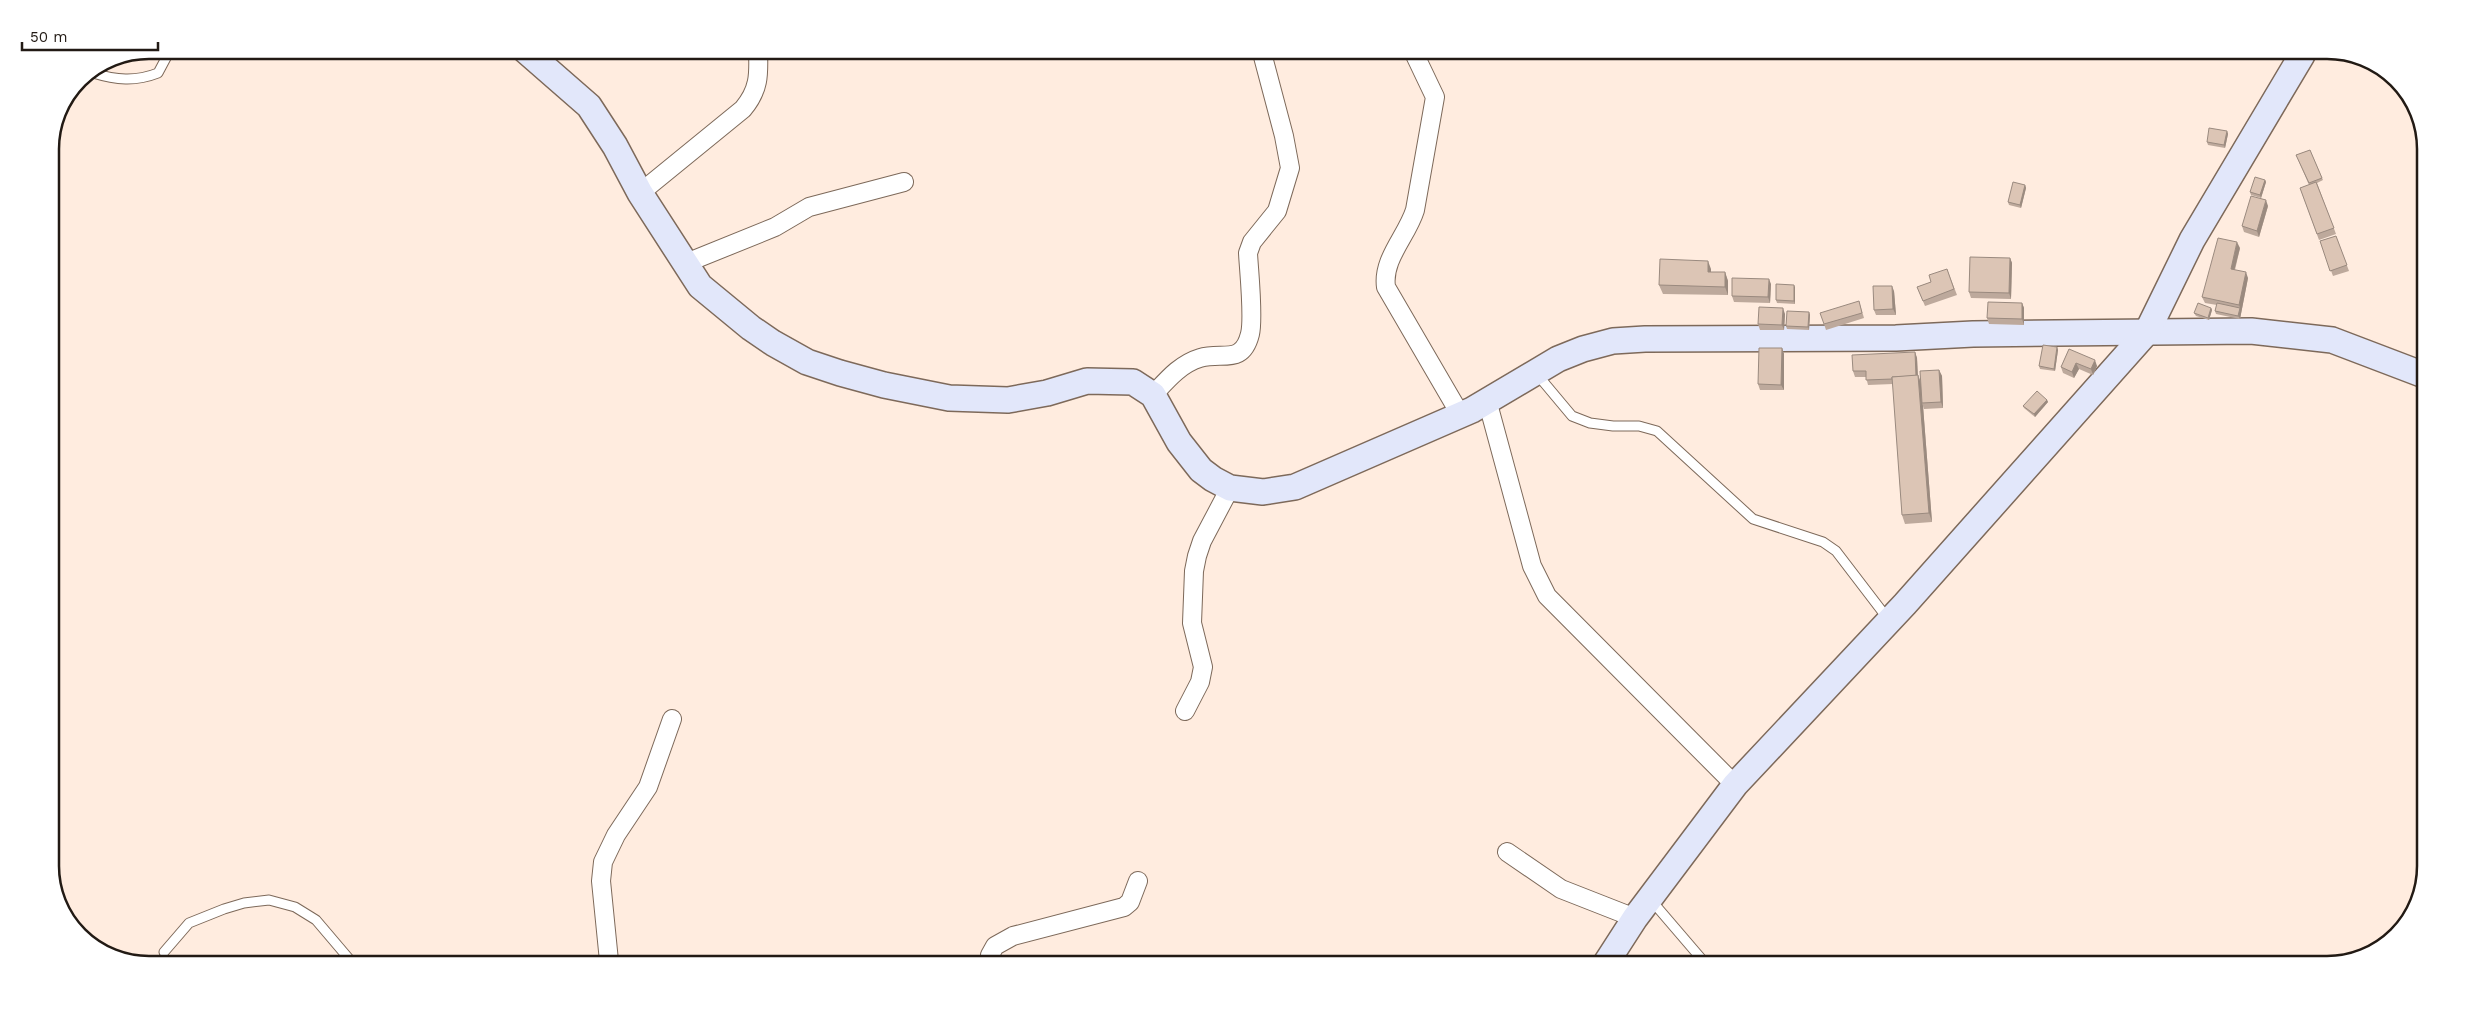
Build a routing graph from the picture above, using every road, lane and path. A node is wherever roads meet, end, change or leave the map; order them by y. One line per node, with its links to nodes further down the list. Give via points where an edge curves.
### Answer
1 (165, 59): 7 (lane, via 158,73 135,80)
2 (535, 59): 9 (street, via 589,106)
3 (758, 59): 9 (street, via 754,96 743,109)
4 (1264, 59): 14 (street, via 1290,168 1277,211 1252,242 1248,253 1250,333 1237,354 1201,357 1177,369)
5 (1417, 59): 16 (street, via 1435,97 1415,210 1384,276 1386,287)
6 (2300, 59): 11 (street, via 2192,240)
7 (98, 74)
8 (904, 182): 10 (street, via 810,207 775,227)
9 (640, 193): 10 (street)
10 (686, 263): 14 (street, via 700,286 773,343 807,362 884,386 949,398 1008,400 1088,381 1110,380 1133,382)
11 (2147, 332): 12 (street, via 2251,331 2332,340); 13 (street, via 1613,341 1558,359); 18 (street)
12 (2417, 372)
13 (1535, 373): 15 (street); 18 (lane, via 1572,416 1590,424 1639,426 1657,431 1753,519 1823,542 1836,551)
14 (1153, 395): 17 (street, via 1179,442 1201,470)
15 (1487, 400): 16 (street); 21 (street, via 1532,566 1544,591)
16 (1460, 414): 17 (street, via 1295,487 1263,492)
17 (1230, 488): 19 (street, via 1202,540 1194,571 1192,623 1203,667 1200,682)
18 (1889, 621): 21 (street)
19 (1185, 711)
20 (672, 718): 27 (street, via 648,787 616,835 603,862 601,881)
21 (1735, 785): 24 (street)
22 (1506, 852): 24 (street, via 1561,889)
23 (1138, 881): 28 (street, via 1130,902 1124,907 1013,936 995,946)
24 (1642, 908): 29 (street); 30 (lane)
25 (164, 952): 26 (lane, via 189,923 224,908 269,900 296,907 316,920)
26 (347, 956)
27 (608, 956)
28 (990, 956)
29 (1611, 956)
30 (1696, 956)

